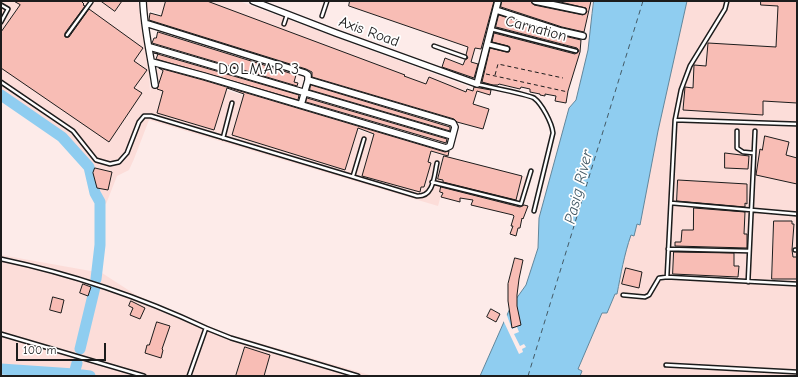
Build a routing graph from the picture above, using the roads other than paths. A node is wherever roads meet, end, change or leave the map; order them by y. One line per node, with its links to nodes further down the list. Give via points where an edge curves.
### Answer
1 (143, 1): 14 (street)
2 (254, 1): 11 (street, Axis Road)
3 (327, 1): 12 (lane)
4 (498, 1): 9 (street)
5 (535, 1): 10 (street)
6 (727, 1): 33 (lane, via 725,10 686,76)
7 (90, 2): 17 (lane)
8 (1, 5): 13 (lane, via 8,9)
9 (496, 10): 16 (street); 18 (street)
10 (583, 11)
11 (288, 14): 15 (lane); 29 (street, Axis Road, via 337,30)
12 (322, 16)
13 (1, 22)
14 (145, 23): 21 (street); 26 (street, via 305,73)
15 (284, 24)
16 (491, 28): 19 (street); 23 (lane, Carnation)
17 (67, 35)
18 (583, 36)
19 (487, 44): 22 (street); 29 (street)
20 (434, 46): 24 (lane)
21 (150, 47): 25 (street); 30 (street)
22 (507, 49)
23 (576, 51)
24 (464, 57)
25 (152, 62): 28 (street); 32 (street)
26 (308, 80): 30 (street); 37 (street, via 453,123 455,127)
27 (1, 82): 38 (lane, via 73,131 96,160 110,164 119,162 127,153 139,122 144,116)
28 (155, 84)
29 (477, 84): 47 (lane, via 534,98 551,124 554,133)
30 (304, 92): 32 (street); 37 (street)
31 (232, 103): 38 (lane)
32 (301, 105): 37 (street, via 446,148 450,146)
33 (675, 120): 34 (lane); 45 (lane)
34 (797, 124)
35 (737, 131): 40 (lane, via 736,148)
36 (755, 131): 40 (lane)
37 (452, 136)
38 (223, 138): 43 (lane)
39 (364, 139): 43 (lane)
40 (753, 153): 46 (lane)
41 (437, 163): 44 (lane)
42 (531, 171): 44 (lane, via 521,204)
43 (353, 176): 44 (lane, via 417,196 430,192)
44 (432, 182)
45 (670, 203): 46 (lane); 49 (lane)
46 (751, 210): 48 (lane); 50 (lane)
47 (534, 211)
48 (797, 214)
49 (668, 249): 50 (lane); 52 (lane)
50 (749, 251): 53 (lane)
51 (1, 259): 56 (lane, via 101,285 154,304)
52 (667, 277): 53 (lane); 55 (lane, via 659,278 649,295 645,297)
53 (748, 282): 54 (lane)
54 (797, 284)
55 (623, 295)
56 (206, 328): 61 (lane); 62 (lane, via 231,338)
57 (1, 334): 60 (lane)
58 (666, 365): 59 (lane)
59 (797, 372)
60 (144, 376)
61 (189, 376)
62 (358, 376)

